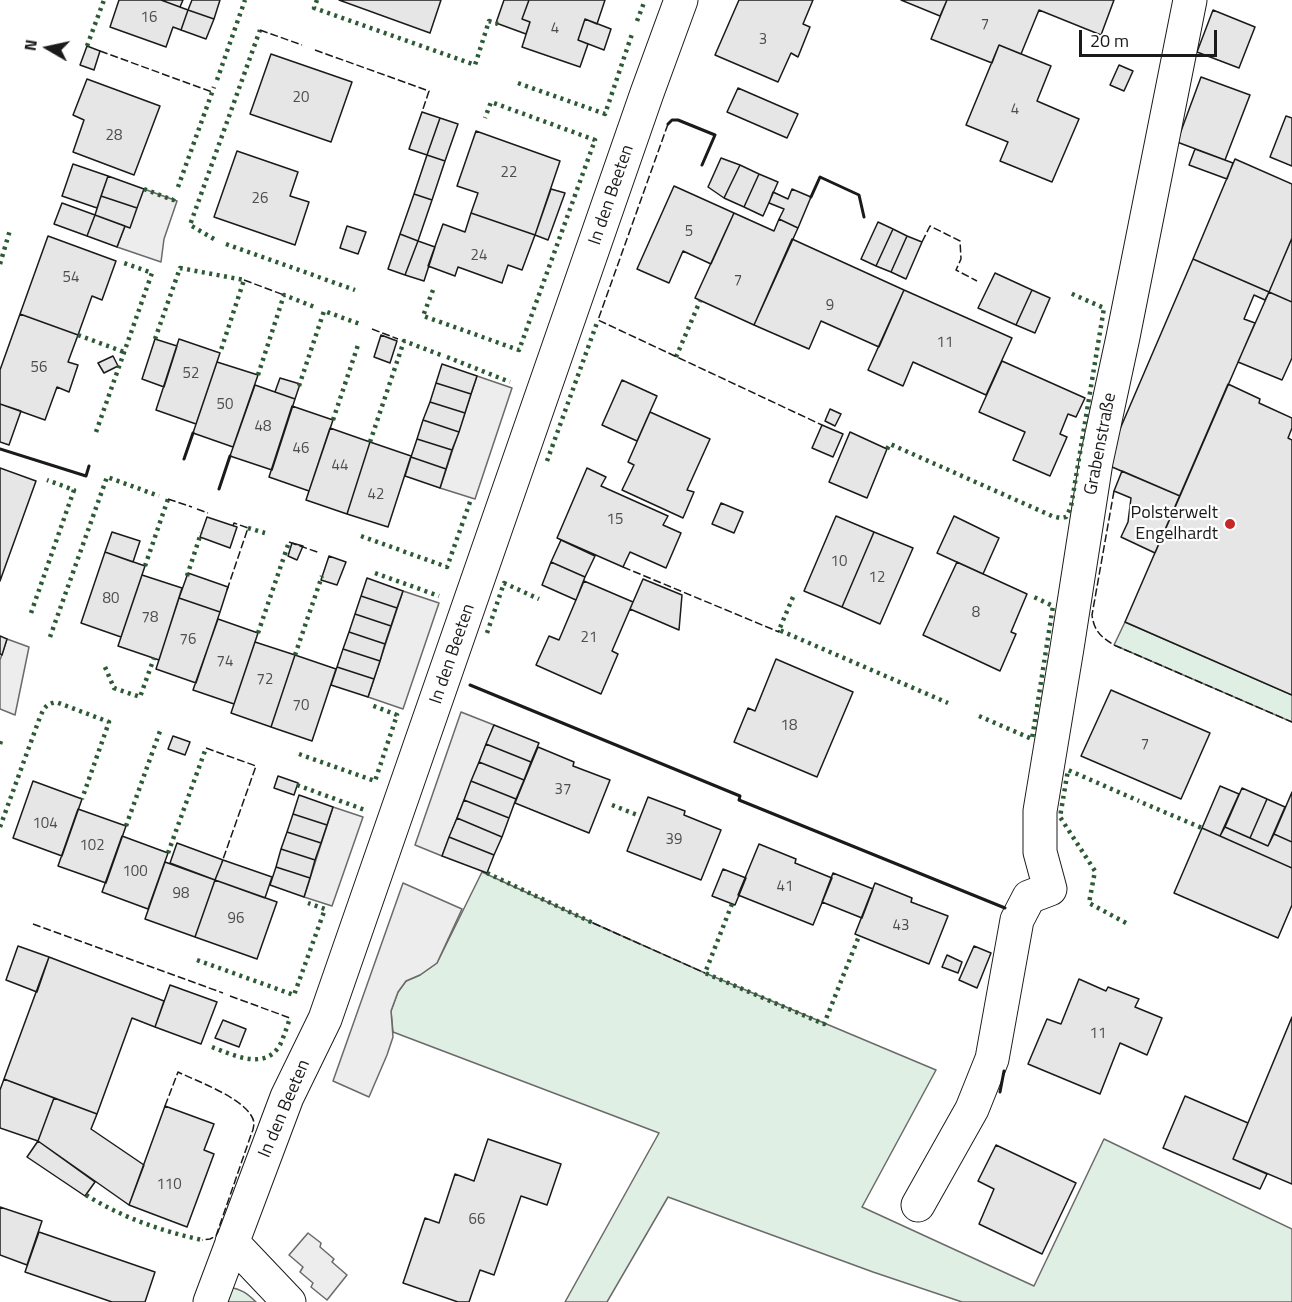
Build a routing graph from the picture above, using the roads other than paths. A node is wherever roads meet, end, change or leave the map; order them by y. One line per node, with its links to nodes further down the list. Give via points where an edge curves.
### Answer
1 (681, 0): 4 (street, In den Beeten, via 325,1019 287,1097)
2 (1190, 0): 3 (street, Grabenstraße, via 1096,462 1040,811 1040,852 1050,889 1029,897 1017,920 992,1059 972,1109)
3 (918, 1205)
4 (232, 1242): 5 (street, In den Beeten); 6 (street)
5 (210, 1302)
6 (289, 1302)

